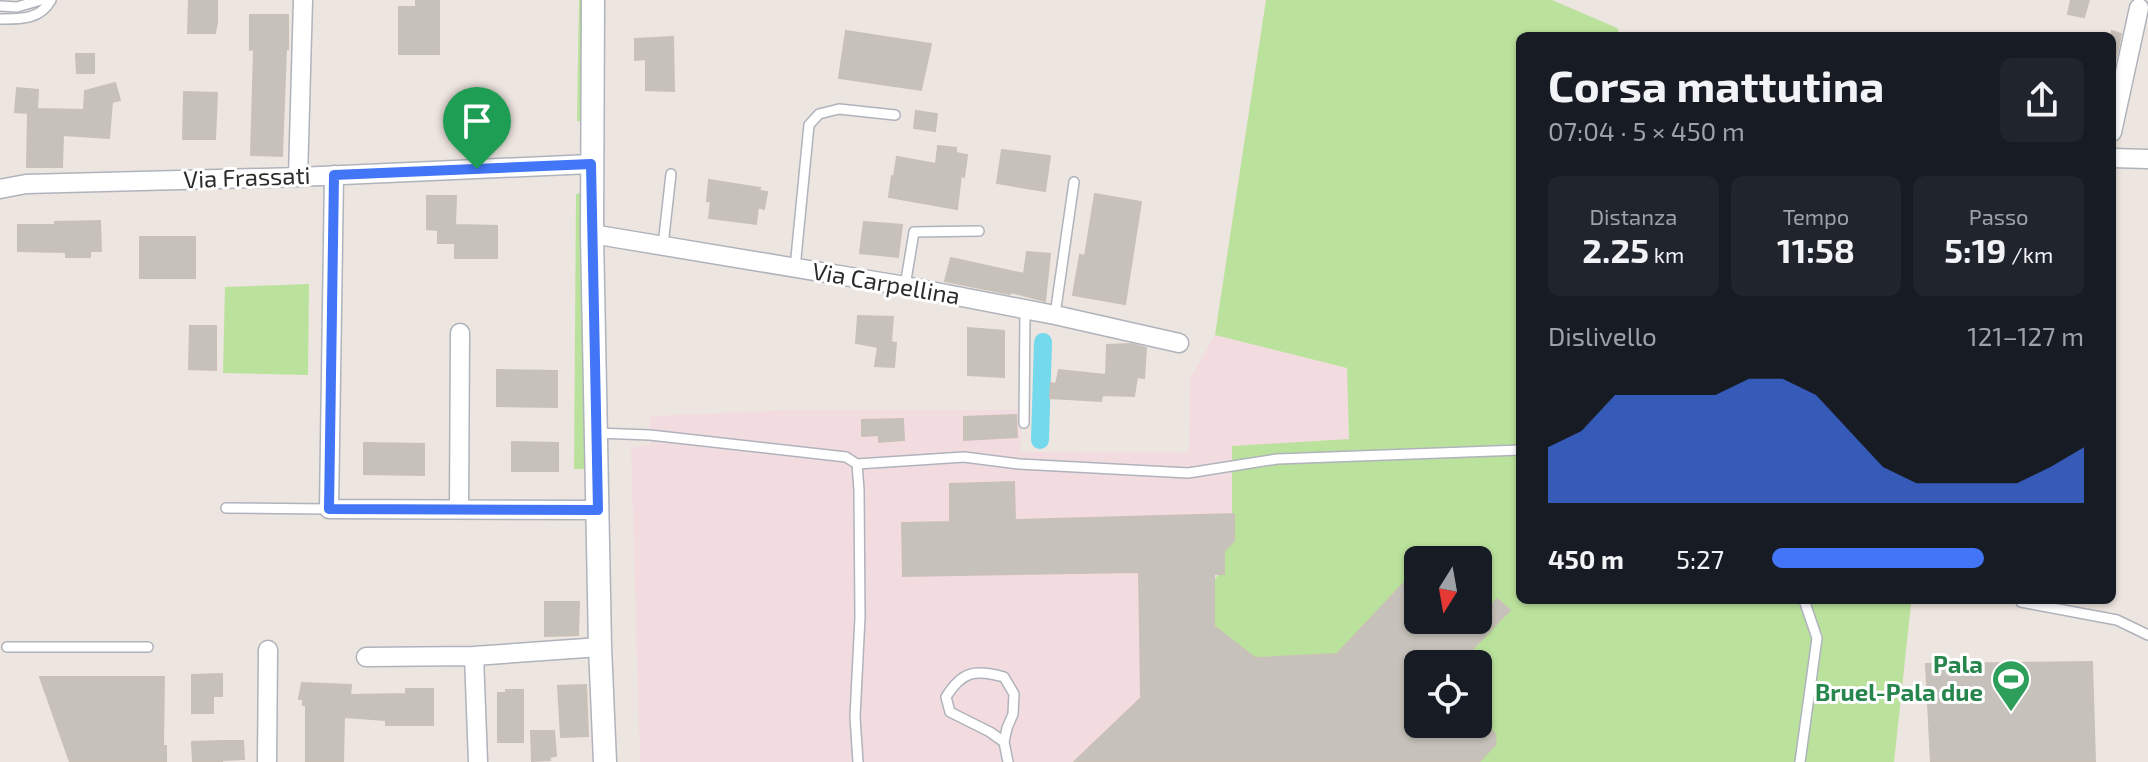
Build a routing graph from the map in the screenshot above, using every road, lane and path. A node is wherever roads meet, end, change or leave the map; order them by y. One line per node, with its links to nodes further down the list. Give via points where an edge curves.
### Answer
1 (41, 0): 5 (lane)
2 (51, 0): 7 (lane, via 45,10 26,19)
3 (303, 0): 15 (street)
4 (593, 0): 12 (street)
5 (0, 6)
6 (2139, 8): 8 (street)
7 (0, 19)
8 (2116, 114)
9 (895, 115): 21 (lane, via 839,109 819,114 809,125)
10 (2116, 158): 11 (street)
11 (2148, 159)
12 (591, 164): 14 (street, Via Frassati); 19 (street)
13 (671, 174): 20 (lane)
14 (334, 175): 15 (street, Via Frassati); 32 (street)
15 (298, 177): 17 (street, Via Frassati)
16 (1074, 182): 24 (lane)
17 (0, 189)
18 (979, 231): 22 (lane, via 914,232)
19 (592, 234): 20 (street, Via Carpellina); 28 (street)
20 (663, 245): 21 (street, Via Carpellina)
21 (795, 268): 22 (street, Via Carpellina)
22 (905, 286): 23 (street, Via Carpellina)
23 (1025, 310): 24 (street, Via Carpellina); 27 (lane)
24 (1055, 315): 26 (street, Via Carpellina)
25 (460, 333): 33 (street)
26 (1179, 343)
27 (1024, 423)
28 (596, 433): 30 (lane, via 846,457); 34 (street)
29 (1516, 450): 30 (lane, via 1277,459 1188,473 964,457)
30 (857, 464): 48 (lane)
31 (226, 508): 32 (lane)
32 (329, 509): 33 (street)
33 (459, 509): 34 (street)
34 (598, 510): 40 (street)
35 (1805, 604): 50 (lane, via 1817,638)
36 (2032, 604): 37 (lane, via 2117,620)
37 (2148, 635)
38 (7, 647): 39 (lane)
39 (148, 647)
40 (600, 647): 42 (street); 47 (street)
41 (268, 650): 45 (street)
42 (474, 656): 43 (street); 46 (street)
43 (366, 657)
44 (1004, 742): 44 (lane, via 1014,704 1004,677 987,672 956,681 946,697 950,712); 49 (lane)
45 (267, 762)
46 (478, 762)
47 (605, 762)
48 (858, 762)
49 (1008, 762)
50 (1800, 762)

